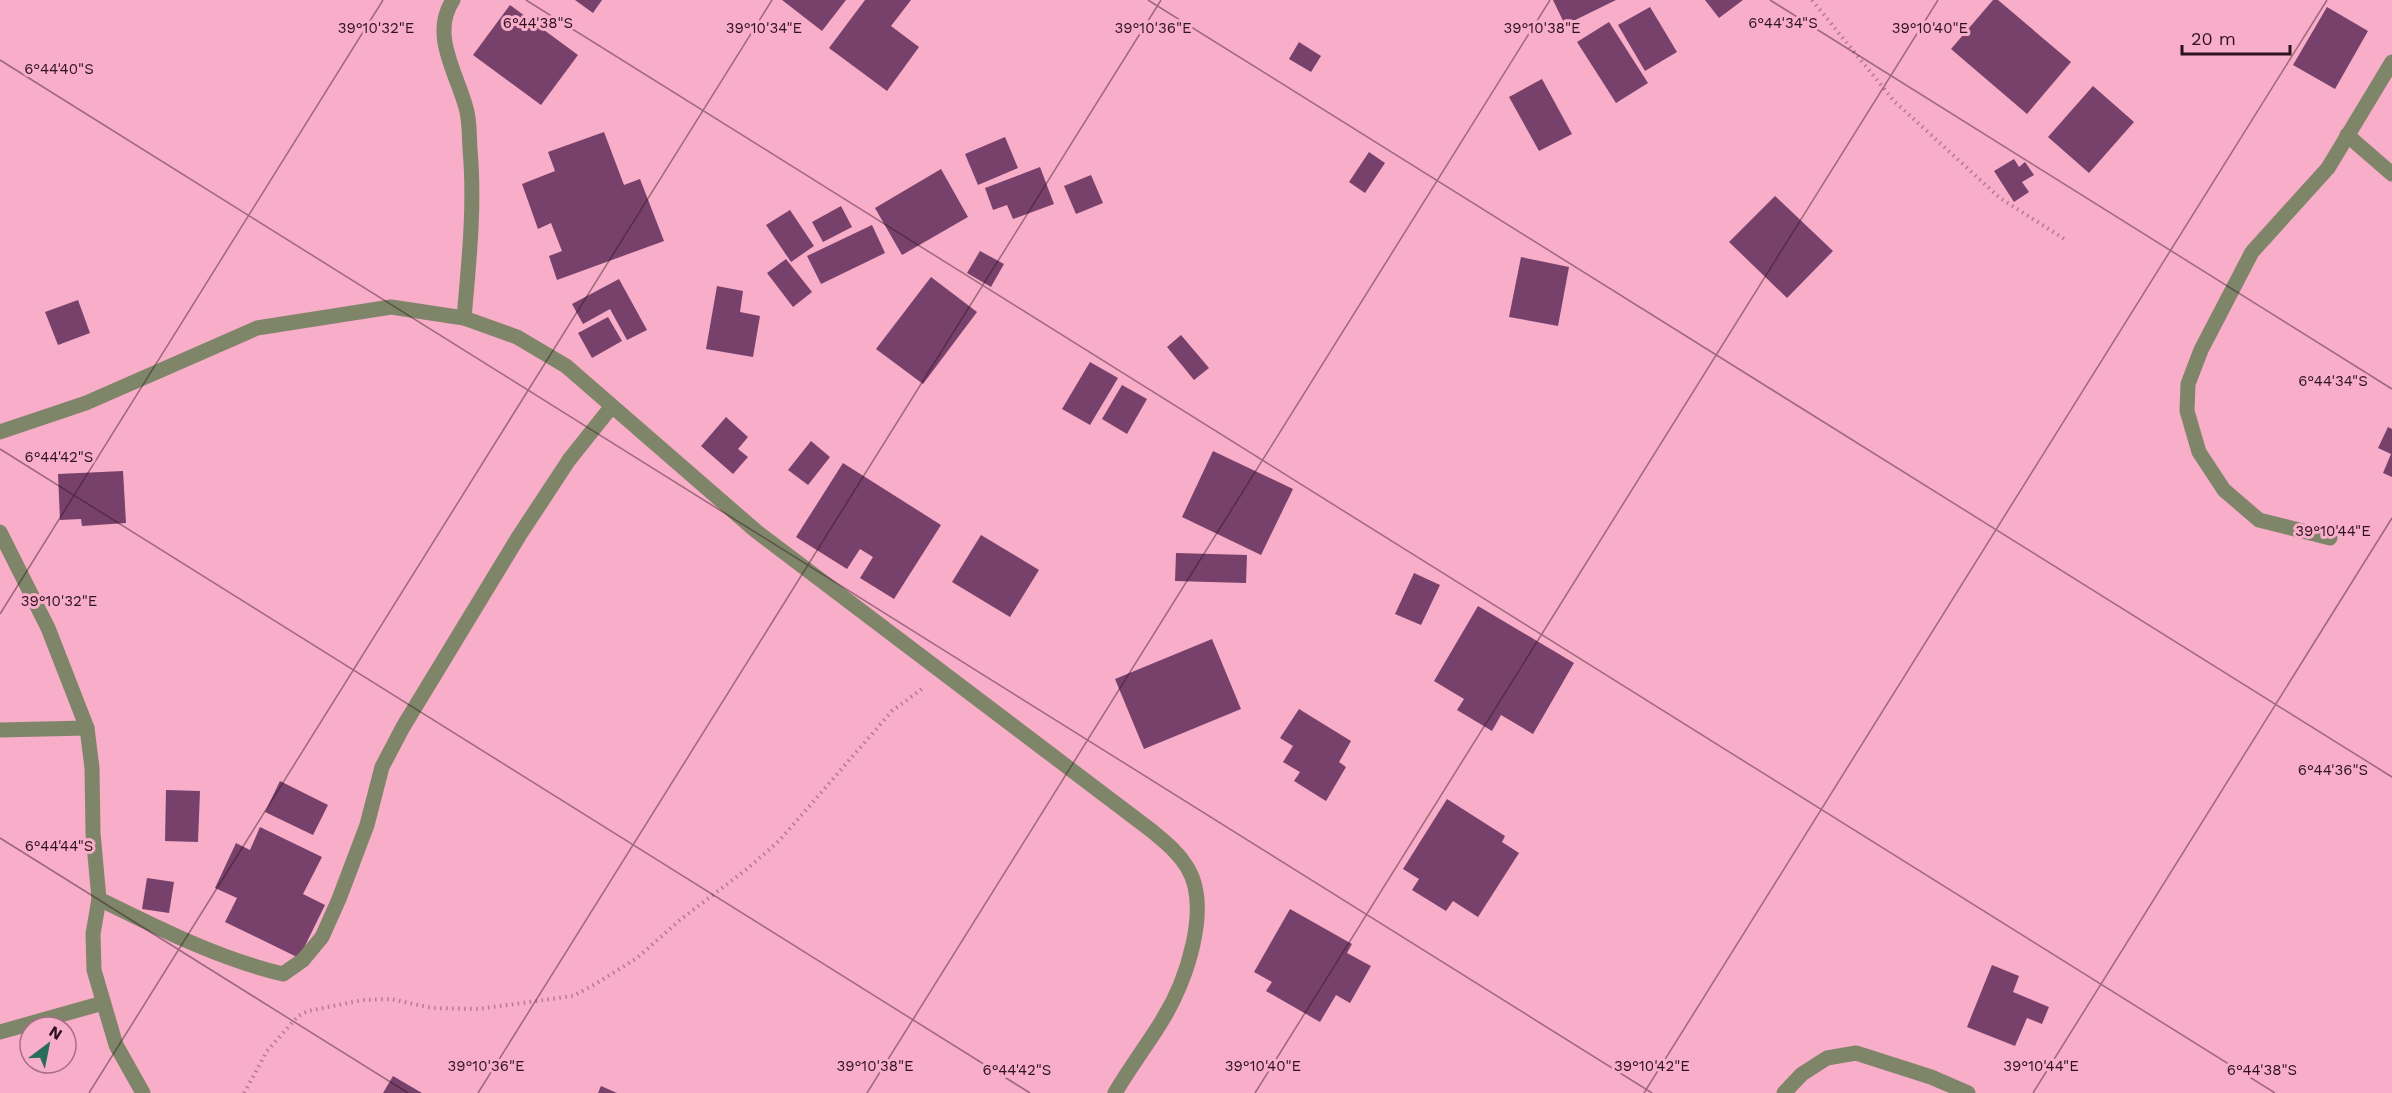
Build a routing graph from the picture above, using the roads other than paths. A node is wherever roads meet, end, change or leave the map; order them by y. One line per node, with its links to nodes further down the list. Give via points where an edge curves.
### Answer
1 (453, 0): 5 (street, via 445,18 443,38 467,111 472,175 473,225)
2 (2392, 62): 3 (street)
3 (2347, 135): 4 (street); 9 (street, via 2328,168 2252,252 2201,351 2188,384 2187,402 2199,452 2224,490 2259,520)
4 (2392, 174)
5 (464, 318): 6 (street, via 517,337 566,366); 7 (street, via 391,307 257,328 86,403)
6 (612, 406): 12 (street, via 569,460 519,536 403,727 382,767 367,825 339,899 322,937 303,960 284,974 258,968 158,928); 16 (street, via 756,531 1152,831 1188,868 1196,886 1199,914 1189,960 1164,1017)
7 (0, 432)
8 (0, 532): 10 (street, via 48,628)
9 (2330, 538)
10 (87, 728): 11 (street); 12 (street)
11 (0, 730)
12 (99, 899): 13 (street, via 93,934 94,970)
13 (102, 1003): 14 (street); 15 (street, via 116,1045)
14 (0, 1032)
15 (143, 1093)
16 (1115, 1093)
17 (1784, 1093): 18 (street, via 1802,1074 1827,1058 1856,1053)
18 (1968, 1093)

